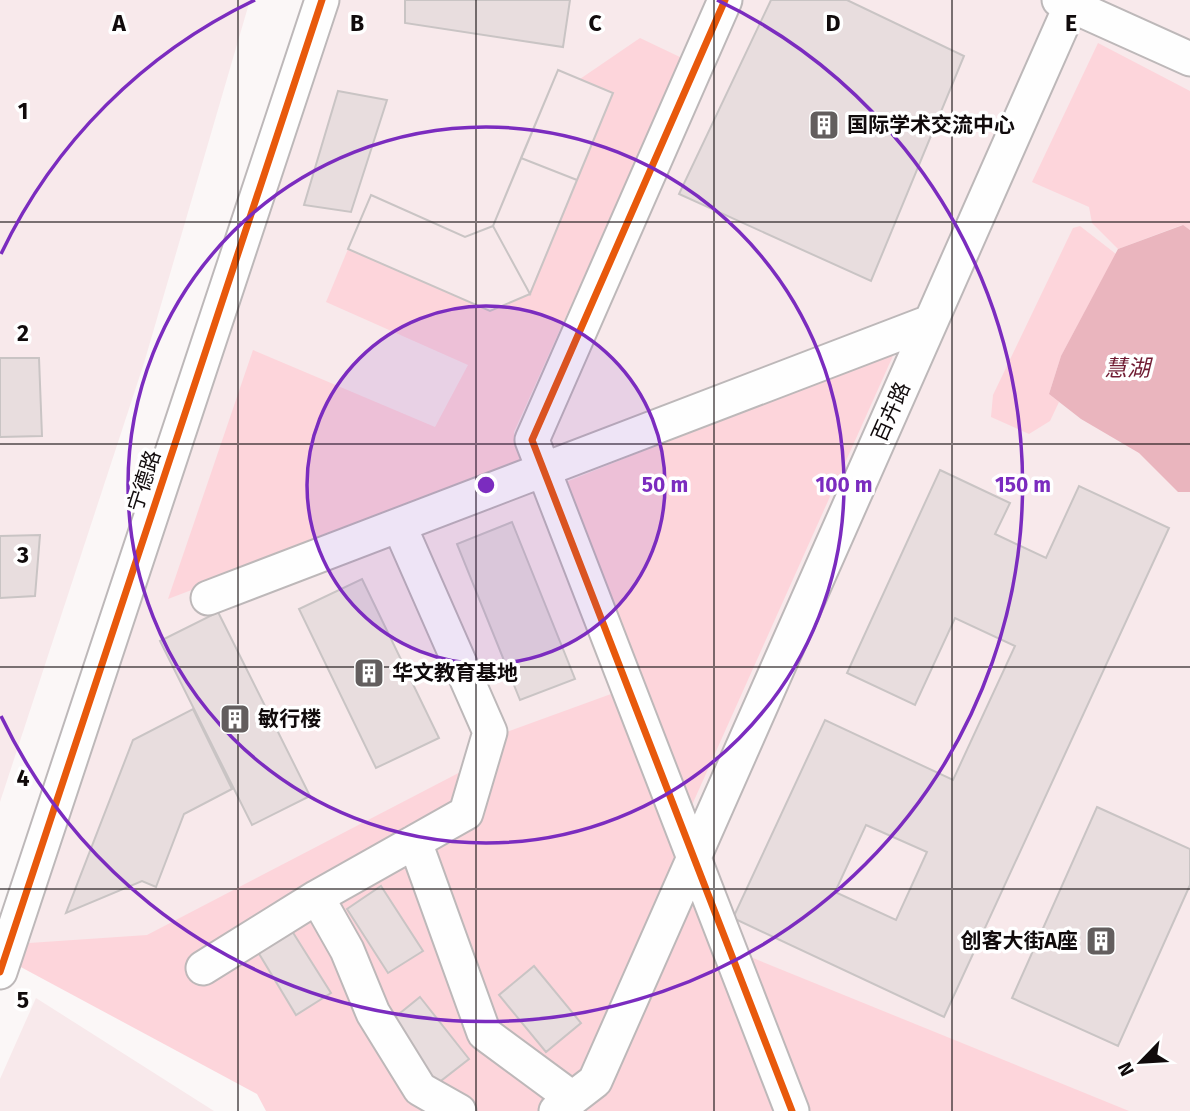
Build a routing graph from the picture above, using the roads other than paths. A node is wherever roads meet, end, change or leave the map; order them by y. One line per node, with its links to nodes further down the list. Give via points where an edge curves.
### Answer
1 (322, 0): 13 (street, 宁德路)
2 (725, 0): 6 (street, via 532,440)
3 (1065, 3): 4 (street, 百卉路); 5 (street, 百卉路)
4 (1190, 59)
5 (930, 322): 6 (street); 10 (street, 百卉路)
6 (544, 470): 7 (street); 10 (street)
7 (399, 525): 8 (street); 9 (street, via 489,732 466,813)
8 (208, 598)
9 (415, 842): 11 (street); 14 (street, via 484,1033)
10 (694, 857): 14 (street, 百卉路, via 595,1081); 16 (street)
11 (317, 897): 12 (street); 15 (street, via 347,950 373,1013 420,1089)
12 (203, 968)
13 (0, 972)
14 (564, 1105)
15 (459, 1111)
16 (792, 1111)

